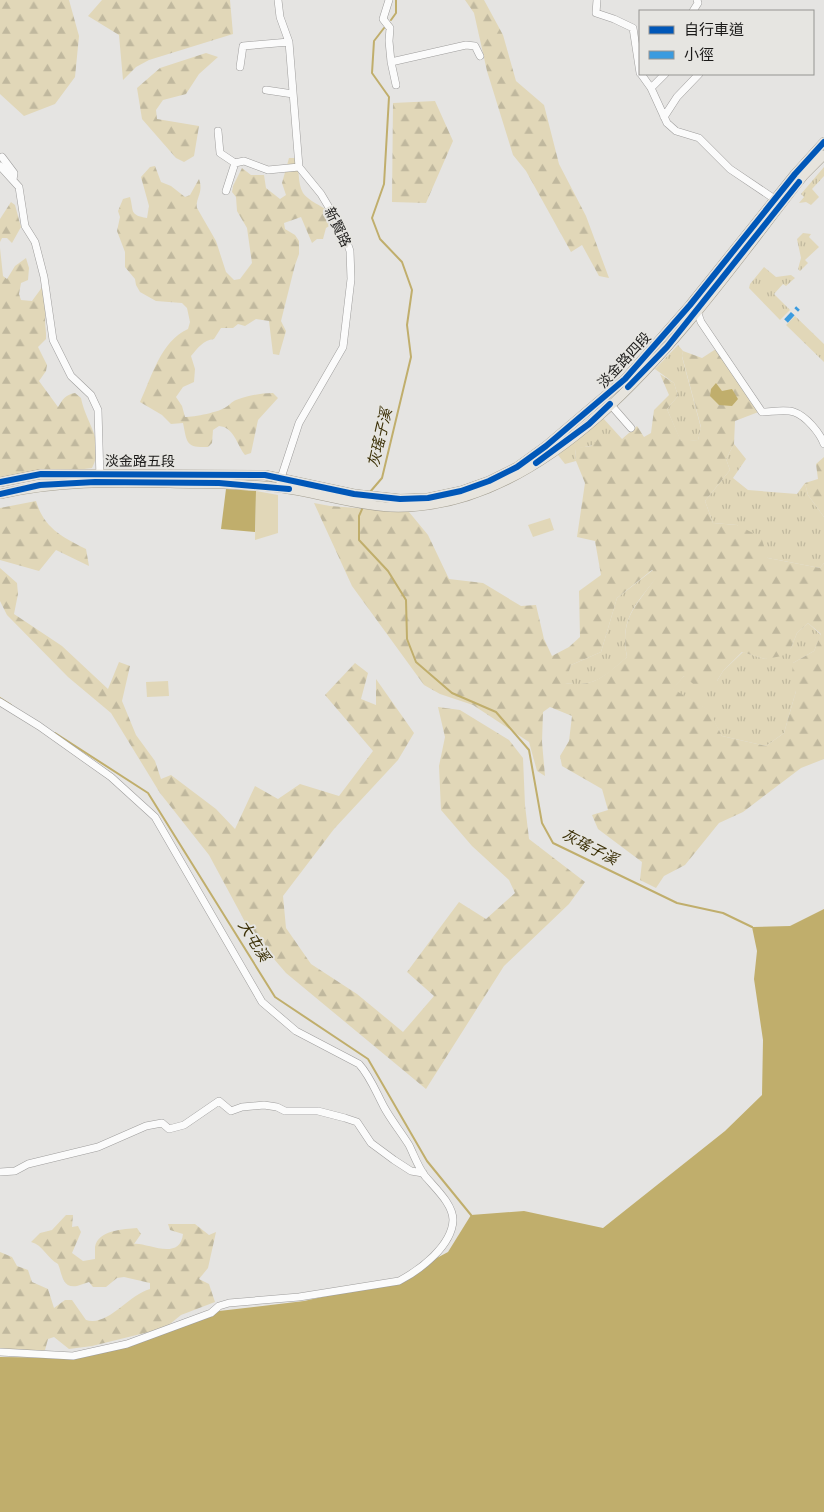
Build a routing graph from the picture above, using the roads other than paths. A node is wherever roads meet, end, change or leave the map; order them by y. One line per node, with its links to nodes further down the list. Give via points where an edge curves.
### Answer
1 (278, 0): 4 (street, via 280,17)
2 (389, 0): 7 (street, via 383,19 390,28)
3 (597, 0): 6 (street, via 596,14 633,28)
4 (290, 42): 8 (street, via 243,46); 15 (street)
5 (480, 56): 7 (street, via 475,46 466,45)
6 (639, 57)
7 (391, 62): 12 (street)
8 (240, 67)
9 (642, 75): 13 (street)
10 (664, 75): 13 (street)
11 (698, 75): 16 (street)
12 (396, 85)
13 (651, 88): 16 (street)
14 (266, 90): 15 (street)
15 (293, 94): 23 (street)
16 (664, 117): 26 (street, via 676,131 699,138 730,169)
17 (218, 131): 21 (street, via 220,153)
18 (824, 142): 26 (main road, 淡金路四段)
19 (824, 155): 26 (main road, 淡金路四段)
20 (2, 158): 24 (street, via 14,173)
21 (236, 163): 23 (street, via 244,161 268,170); 25 (street)
22 (0, 166): 24 (street)
23 (299, 167): 33 (street, 新賢路, via 321,194 343,231 350,251 351,279 343,347 298,423)
24 (13, 180): 31 (street, via 19,187 25,226 35,242 44,277 52,340 71,376 91,395 98,410)
25 (226, 191)
26 (778, 201): 27 (main road, 淡金路四段)
27 (694, 308): 28 (main road, 淡金路四段, via 667,347); 30 (street, via 762,412 794,412 822,437); 36 (main road, 淡金路四段, via 604,399 517,467 489,481 452,493)
28 (610, 404): 29 (street); 36 (main road, 淡金路四段, via 551,454 506,482 462,499 390,507)
29 (631, 428)
30 (824, 444)
31 (100, 478): 32 (main road, 淡金路五段, via 40,474); 33 (main road, 淡金路五段); 34 (main road, 淡金路五段, via 40,485)
32 (0, 482)
33 (280, 484): 35 (main road); 35 (main road, 淡金路五段, via 307,493)
34 (0, 494)
35 (354, 497): 36 (main road)
36 (376, 501)
37 (0, 702): 39 (street, via 40,726 111,777 155,818 262,1002 296,1031 362,1067)
38 (0, 1172): 39 (street, via 15,1171 28,1164 98,1147 146,1126 162,1122 168,1128 184,1125 219,1101 231,1110 264,1106 285,1111 318,1111 345,1118 356,1122 371,1144 411,1171)
39 (423, 1173): 40 (street, via 447,1203 453,1218 451,1234 411,1275 399,1281 299,1297 229,1303 128,1344 73,1356)
40 (0, 1352)

